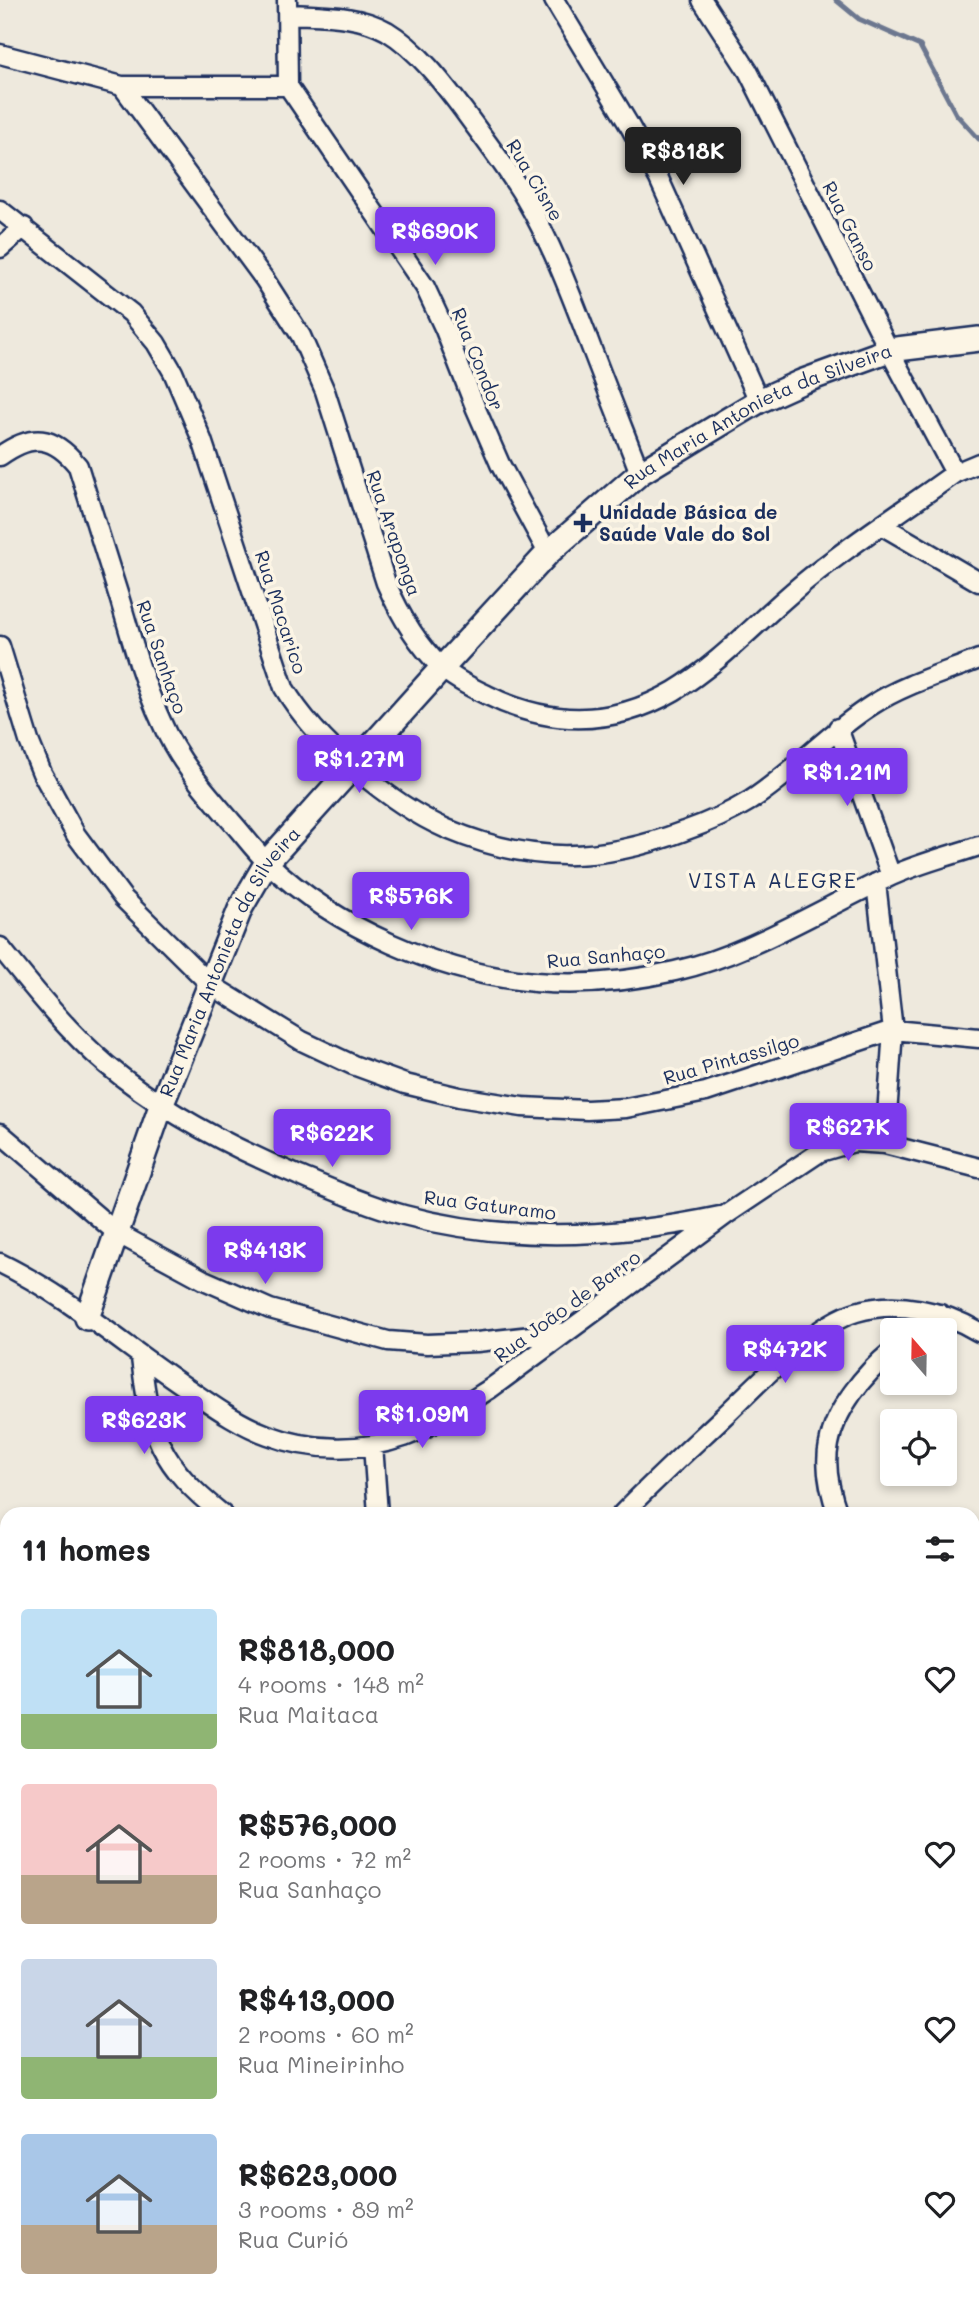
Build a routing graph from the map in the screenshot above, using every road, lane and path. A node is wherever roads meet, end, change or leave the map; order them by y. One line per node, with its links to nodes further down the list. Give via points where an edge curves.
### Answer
1 (554, 0): 12 (street, via 659,179)
2 (702, 0): 11 (street, Rua Ganso, via 748,71)
3 (288, 7): 6 (street); 16 (street, Rua Cisne, via 368,22 386,31 451,94 504,165 547,240)
4 (0, 54): 5 (street)
5 (122, 86): 6 (street); 22 (street, Rua Araponga, via 301,335 325,391 390,592 398,610)
6 (288, 86): 18 (street, Rua Condor, via 425,287 500,464)
7 (0, 210): 8 (street, Rua Macarico)
8 (24, 227): 9 (street); 24 (street, Rua Macarico, via 131,313 156,343 202,440 284,688 295,706)
9 (0, 248)
10 (979, 339): 11 (street, Rua Maria Antonieta da Silveira)
11 (889, 349): 12 (street, Rua Maria Antonieta da Silveira); 15 (street, Rua Ganso)
12 (760, 401): 16 (street, Rua Maria Antonieta da Silveira)
13 (0, 456): 26 (street, Rua Sanhaço, via 29,440 50,441 78,466 161,723 203,789)
14 (979, 463): 15 (street, Rua Araponga)
15 (956, 473): 17 (street, Rua Araponga)
16 (640, 474): 18 (street, Rua Maria Antonieta da Silveira)
17 (883, 526): 19 (street); 22 (street, Rua Araponga, via 818,571 707,668 640,707 567,719 530,713 472,688)
18 (548, 553): 22 (street, Rua Maria Antonieta da Silveira)
19 (979, 582)
20 (0, 646): 29 (street, Rua Pintassilgo, via 37,762 76,835 123,898)
21 (979, 659): 23 (street, Rua Macarico, via 892,694)
22 (442, 668): 24 (street, Rua Maria Antonieta da Silveira)
23 (838, 728): 24 (street, Rua Macarico, via 773,784 729,812 644,845 576,856 518,851 459,834 404,807); 27 (street)
24 (354, 766): 26 (street, Rua Maria Antonieta da Silveira)
25 (979, 846): 27 (street, Rua Sanhaço)
26 (267, 862): 27 (street, Rua Sanhaço, via 351,923 404,950 486,974 568,983 705,963); 29 (street, Rua Maria Antonieta da Silveira, via 241,907)
27 (884, 879): 30 (street)
28 (0, 947): 32 (street, Rua Gaturamo, via 80,1039)
29 (211, 985): 30 (street, Rua Pintassilgo, via 302,1041 353,1065 405,1084 522,1107 587,1110 668,1101); 32 (street, Rua Maria Antonieta da Silveira)
30 (893, 1030): 31 (street, Rua Pintassilgo); 34 (street)
31 (979, 1038)
32 (161, 1106): 36 (street, Rua Gaturamo, via 270,1164 384,1209 435,1221 564,1236 636,1230); 37 (street, Rua Maria Antonieta da Silveira)
33 (0, 1133): 37 (street)
34 (885, 1144): 35 (street, Rua João de Barro); 36 (street, Rua João de Barro, via 854,1142 820,1152)
35 (979, 1168)
36 (727, 1214): 42 (street, Rua João de Barro)
37 (117, 1233): 40 (street, Rua Maria Antonieta da Silveira); 42 (street, via 270,1309 388,1341 477,1342)
38 (0, 1263): 40 (street, Rua João de Barro)
39 (940, 1314): 41 (street); 43 (street); 49 (street, via 905,1306 877,1307 819,1330)
40 (86, 1318): 44 (street, Rua João de Barro)
41 (935, 1318)
42 (567, 1332): 46 (street, Rua João de Barro, via 452,1414)
43 (979, 1332)
44 (141, 1358): 46 (street, Rua João de Barro, via 219,1410 267,1435 308,1446); 47 (street, via 146,1405 159,1443 181,1477)
45 (880, 1363): 50 (street, via 838,1415 828,1444 828,1477)
46 (373, 1445): 48 (street)
47 (214, 1507)
48 (377, 1507)
49 (629, 1507)
50 (836, 1507)

